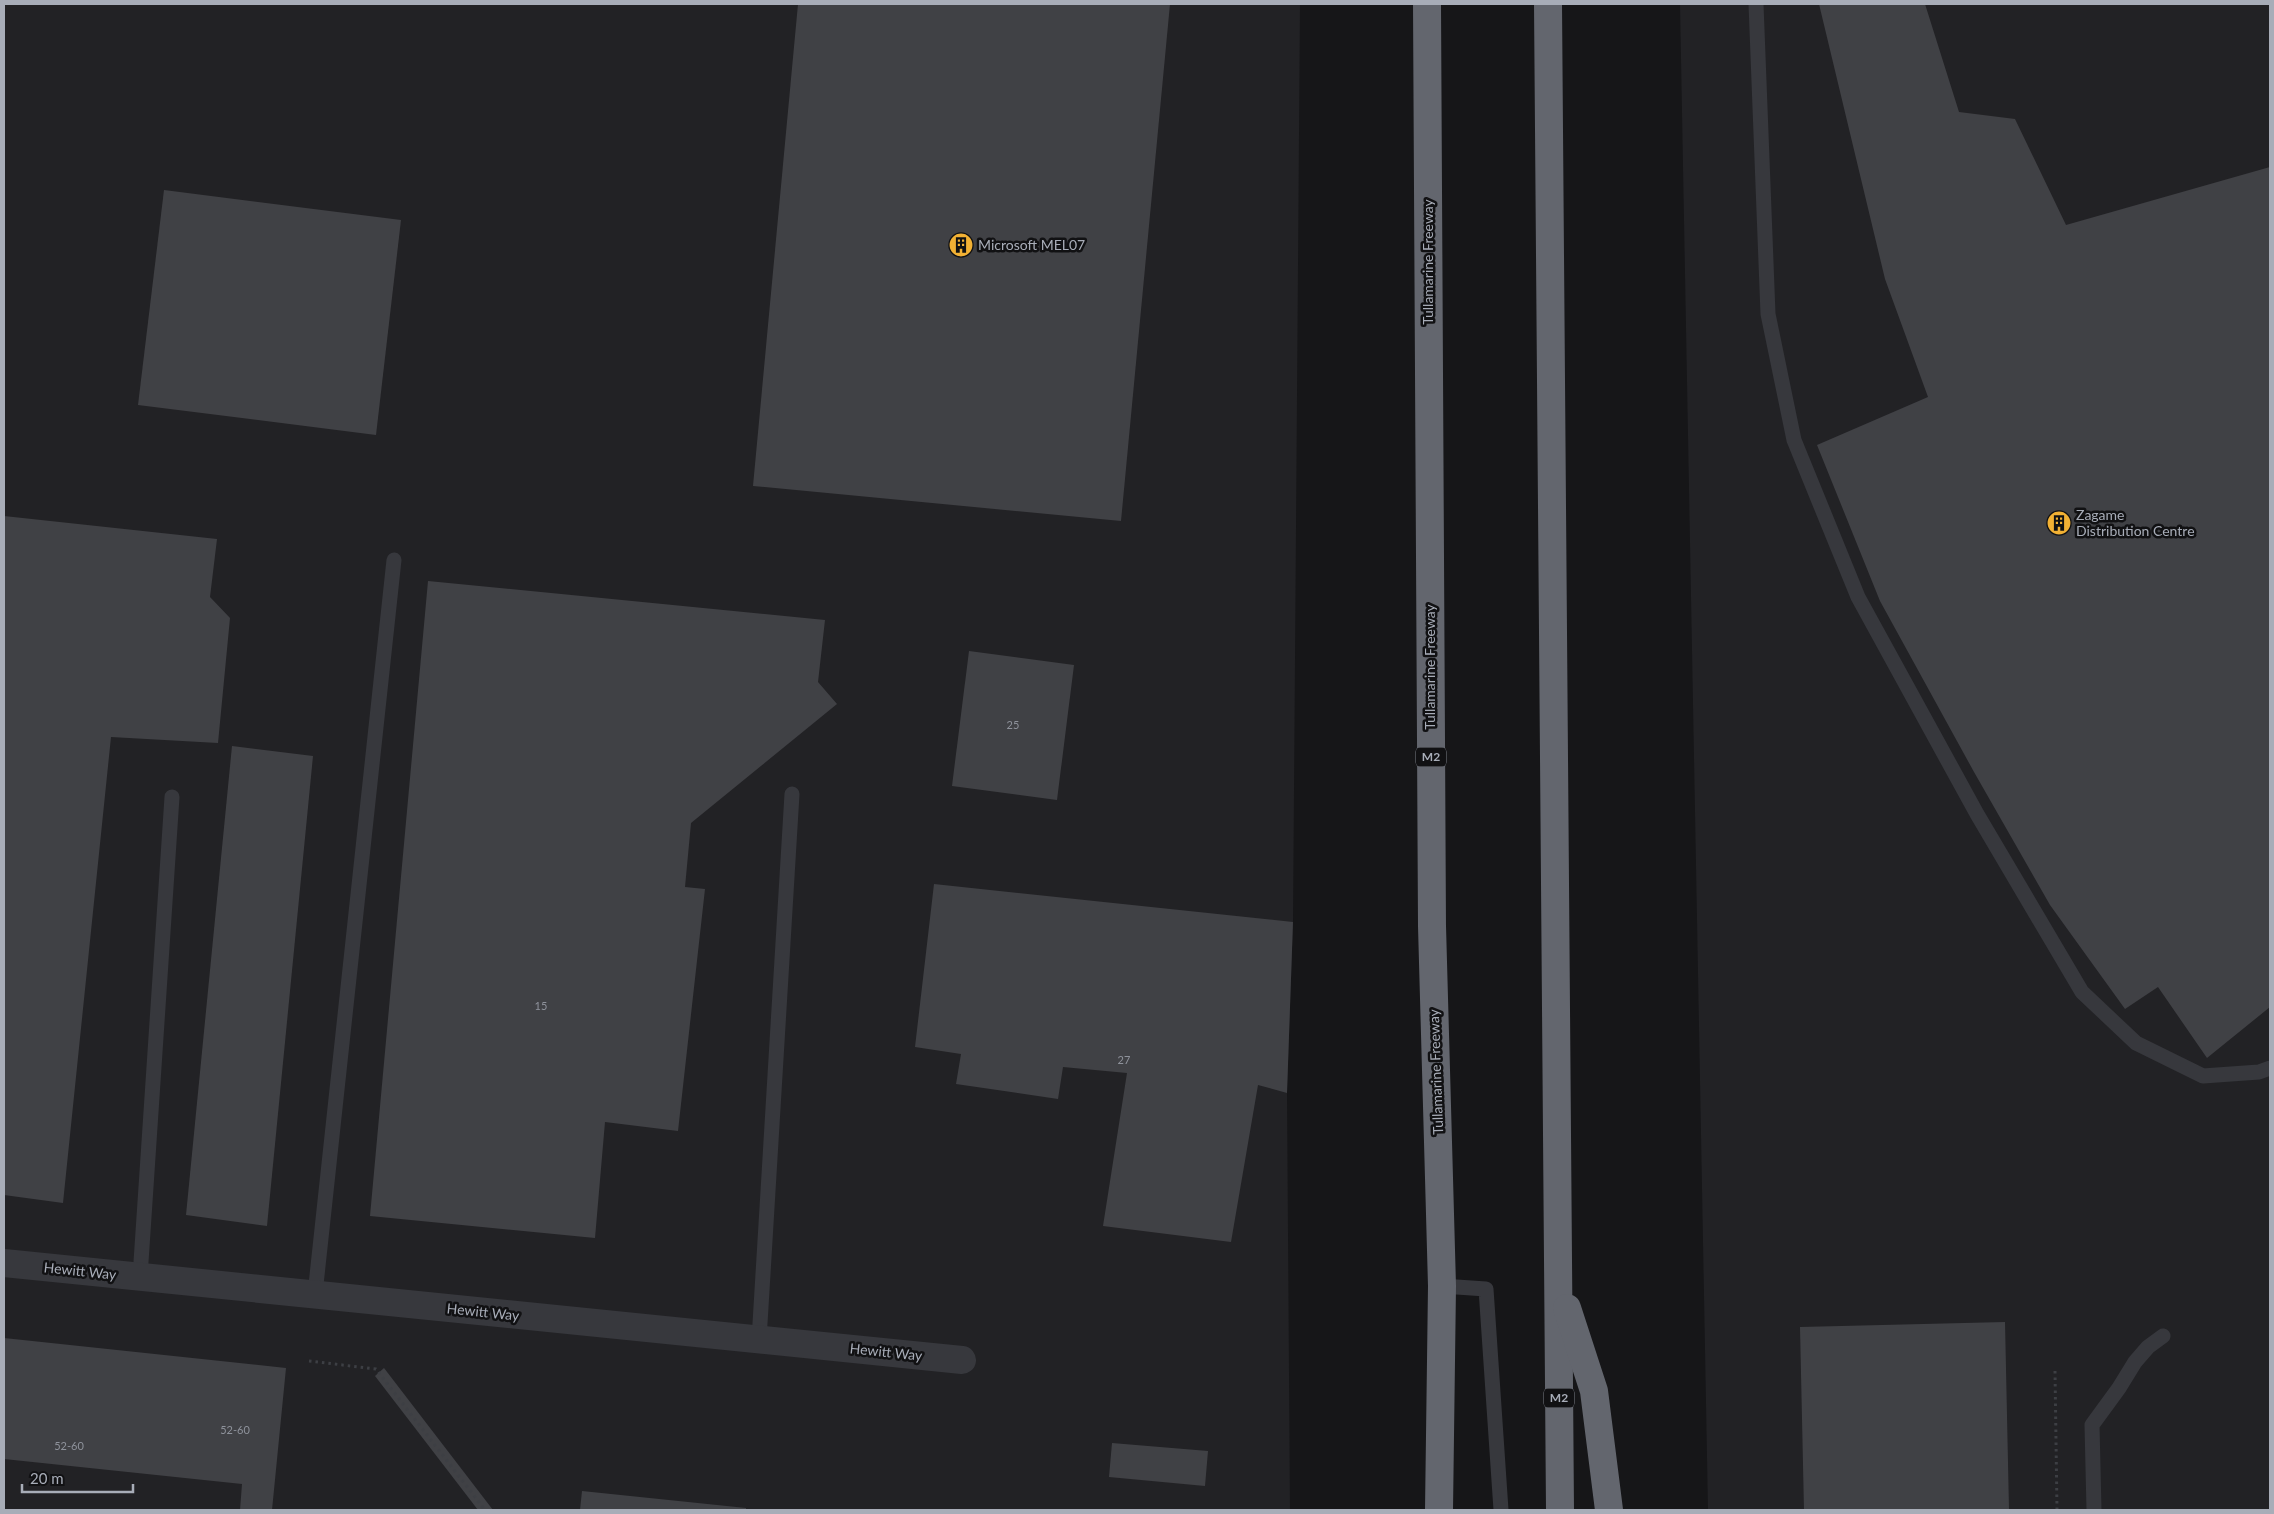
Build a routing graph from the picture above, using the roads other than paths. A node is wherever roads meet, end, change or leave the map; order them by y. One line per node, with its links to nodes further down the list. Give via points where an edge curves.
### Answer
1 (1427, 4): 11 (highway, Tullamarine Freeway / M2, via 1432,926)
2 (1548, 4): 10 (highway, M2)
3 (1756, 4): 7 (lane, via 1768,314 1794,440 1858,597 1977,814 2082,992 2136,1043 2203,1076 2259,1072)
4 (394, 560): 12 (lane)
5 (792, 794): 14 (lane)
6 (172, 797): 9 (lane)
7 (2270, 1068)
8 (4, 1263): 9 (street, Hewitt Way)
9 (140, 1276): 12 (street, Hewitt Way)
10 (1559, 1285): 18 (highway, M2); 19 (highway, via 1594,1391)
11 (1442, 1286): 16 (highway, Tullamarine Freeway / M2); 17 (lane, via 1486,1289)
12 (315, 1294): 14 (street, Hewitt Way)
13 (2163, 1336): 20 (lane, via 2135,1362 2092,1425)
14 (758, 1340): 15 (street, Hewitt Way)
15 (962, 1360)
16 (1440, 1510)
17 (1501, 1510)
18 (1560, 1510)
19 (1609, 1510)
20 (2094, 1510)

